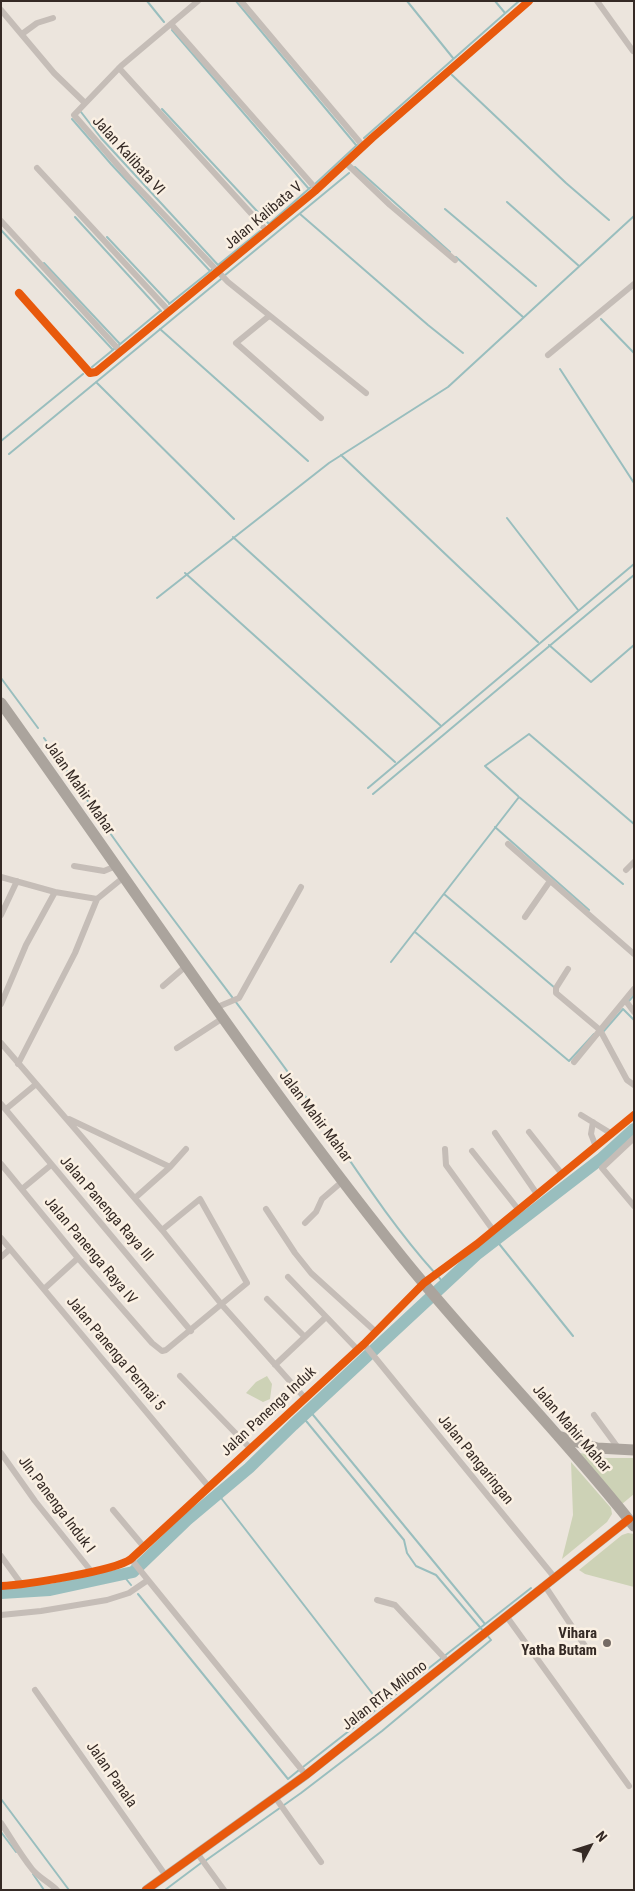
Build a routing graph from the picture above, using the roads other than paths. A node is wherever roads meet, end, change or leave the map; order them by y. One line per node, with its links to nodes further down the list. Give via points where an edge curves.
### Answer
1 (198, 1): 7 (street, Jalan Kalibata VI)
2 (241, 1): 12 (street)
3 (529, 1): 12 (street, Jalan Kalibata V)
4 (597, 1): 9 (street)
5 (1, 10): 8 (street)
6 (53, 18): 8 (street, via 37,23)
7 (171, 24): 10 (street, Jalan Kalibata VI); 15 (street)
8 (22, 34): 11 (street, via 54,73)
9 (633, 51)
10 (119, 68): 11 (street, Jalan Kalibata VI); 17 (street)
11 (84, 102): 19 (street, Jalan Kalibata VI, via 75,112 75,117)
12 (364, 146): 13 (street, Jalan Kalibata V)
13 (346, 163): 15 (street, Jalan Kalibata V); 18 (street, via 390,206)
14 (36, 168): 22 (street)
15 (317, 190): 17 (street, Jalan Kalibata V)
16 (1, 220): 24 (street)
17 (266, 231): 19 (street, Jalan Kalibata V)
18 (455, 260)
19 (221, 275): 22 (street, Jalan Kalibata V); 23 (street)
20 (634, 284): 25 (street)
21 (19, 293): 24 (street, Jalan Kalibata V, via 90,373 96,372)
22 (169, 312): 24 (street, Jalan Kalibata V)
23 (269, 316): 26 (street); 27 (street, via 236,343)
24 (121, 352)
25 (548, 355)
26 (366, 393)
27 (321, 418)
28 (1, 703): 32 (highway, Jalan Mahir Mahar)
29 (508, 844): 37 (street)
30 (634, 862): 33 (street)
31 (74, 866): 32 (street, via 104,871)
32 (116, 866): 34 (highway, Jalan Mahir Mahar)
33 (626, 870)
34 (124, 876): 40 (street); 44 (highway, Jalan Mahir Mahar)
35 (1, 877): 36 (street)
36 (17, 881): 39 (street); 41 (street)
37 (550, 881): 42 (street); 43 (street)
38 (301, 887): 50 (street, via 239,998)
39 (55, 892): 40 (street); 49 (street, via 26,945)
40 (97, 899): 57 (street, via 75,953)
41 (1, 915)
42 (525, 918)
43 (634, 954)
44 (186, 966): 46 (street); 50 (highway, Jalan Mahir Mahar)
45 (568, 969): 53 (street, via 556,993)
46 (162, 986)
47 (634, 988): 48 (street)
48 (624, 1000): 51 (street); 53 (street)
49 (1, 1004)
50 (215, 1008): 52 (highway, Jalan Mahir Mahar)
51 (634, 1012)
52 (222, 1018): 55 (street); 77 (highway, Jalan Mahir Mahar)
53 (600, 1030): 56 (street); 59 (street, via 626,1080)
54 (1, 1043): 57 (street, Jalan Panenga Induk)
55 (177, 1048)
56 (574, 1062)
57 (18, 1064): 58 (street, Jalan Panenga Induk)
58 (36, 1085): 60 (street); 63 (street, Jalan Panenga Induk)
59 (634, 1086)
60 (3, 1106): 73 (street, Jalan Panenga Raya III)
61 (581, 1115): 64 (street)
62 (634, 1116): 67 (street, Jalan Panenga Induk)
63 (65, 1118): 74 (street); 80 (street, Jalan Panenga Induk)
64 (593, 1122): 67 (street); 69 (street, via 591,1134)
65 (529, 1132): 76 (street)
66 (495, 1133): 79 (street)
67 (612, 1134): 69 (street, Jalan Panenga Induk)
68 (634, 1139): 81 (street, via 602,1168)
69 (596, 1147): 76 (street, Jalan Panenga Induk)
70 (186, 1148): 74 (street)
71 (445, 1150): 86 (street, via 446,1165)
72 (472, 1151): 83 (street)
73 (51, 1165): 78 (street); 97 (street, Jalan Panenga Raya III)
74 (170, 1167): 80 (street)
75 (3, 1168): 78 (street, Jalan Panenga Raya IV)
76 (562, 1174): 79 (street, Jalan Panenga Induk)
77 (344, 1180): 84 (street, via 322,1199 316,1212); 92 (highway, Jalan Mahir Mahar)
78 (22, 1189): 90 (street, Jalan Panenga Raya IV)
79 (537, 1194): 83 (street, Jalan Panenga Induk)
80 (135, 1198): 85 (street, Jalan Panenga Induk)
81 (634, 1206)
82 (266, 1209): 98 (street, via 311,1273)
83 (518, 1209): 86 (street, Jalan Panenga Induk)
84 (305, 1223)
85 (162, 1230): 95 (street, Jalan Panenga Induk); 95 (street, via 197,1200 202,1201 247,1283)
86 (493, 1230): 92 (street, Jalan Panenga Induk)
87 (1, 1238): 88 (street, Jalan Panenga Permai 5)
88 (10, 1249): 89 (street); 93 (street, Jalan Panenga Permai 5)
89 (1, 1257)
90 (78, 1258): 93 (street); 97 (street, Jalan Panenga Raya IV, via 162,1351)
91 (288, 1277): 96 (street)
92 (425, 1285): 98 (street, Jalan Panenga Induk); 106 (highway, Jalan Mahir Mahar)
93 (44, 1289): 111 (street, Jalan Panenga Permai 5)
94 (267, 1299): 99 (street)
95 (222, 1305): 97 (street); 102 (street, Jalan Panenga Induk)
96 (326, 1317): 99 (street); 101 (street)
97 (191, 1330)
98 (376, 1332): 100 (street, Jalan Panenga Induk)
99 (305, 1337): 102 (street)
100 (366, 1346): 101 (street, Jalan Panenga Induk); 118 (street, Jalan Pangaringan)
101 (357, 1349): 104 (street, Jalan Panenga Induk)
102 (275, 1365): 104 (street, Jalan Panenga Induk)
103 (180, 1376): 107 (street)
104 (304, 1397): 107 (street, Jalan Panenga Induk)
105 (594, 1415): 108 (street)
106 (558, 1436): 108 (highway, via 597,1448); 113 (highway, Jalan Mahir Mahar)
107 (250, 1448): 111 (street, Jalan Panenga Induk)
108 (620, 1450): 109 (highway)
109 (634, 1450)
110 (1, 1453): 117 (street, Jln.Panenga Induk I)
111 (209, 1487): 114 (street, Jalan Panenga Induk)
112 (113, 1510): 114 (street)
113 (632, 1520): 118 (street, Jalan RTA Milono)
114 (144, 1547): 116 (street, Jalan Panenga Induk)
115 (1, 1556): 120 (street)
116 (133, 1561): 117 (street); 119 (street)
117 (91, 1571): 120 (street)
118 (555, 1578): 122 (street, Jalan RTA Milono)
119 (148, 1580): 124 (street, via 129,1593 107,1600); 129 (street)
120 (22, 1585): 121 (street)
121 (1, 1586)
122 (544, 1586): 125 (street, Jalan RTA Milono); 126 (street)
123 (377, 1600): 127 (street, via 395,1605)
124 (1, 1615)
125 (507, 1617): 127 (street, Jalan RTA Milono); 130 (street)
126 (589, 1652)
127 (449, 1663): 129 (street, Jalan RTA Milono)
128 (35, 1690): 135 (street, Jalan Panala)
129 (306, 1775): 131 (street, Jalan RTA Milono)
130 (629, 1786)
131 (275, 1797): 133 (street, Jalan RTA Milono); 134 (street)
132 (1, 1822): 136 (street, via 32,1870)
133 (197, 1854): 135 (street, Jalan RTA Milono); 138 (street)
134 (321, 1862)
135 (166, 1876): 137 (street, Jalan RTA Milono)
136 (57, 1890)
137 (146, 1890)
138 (224, 1890)

